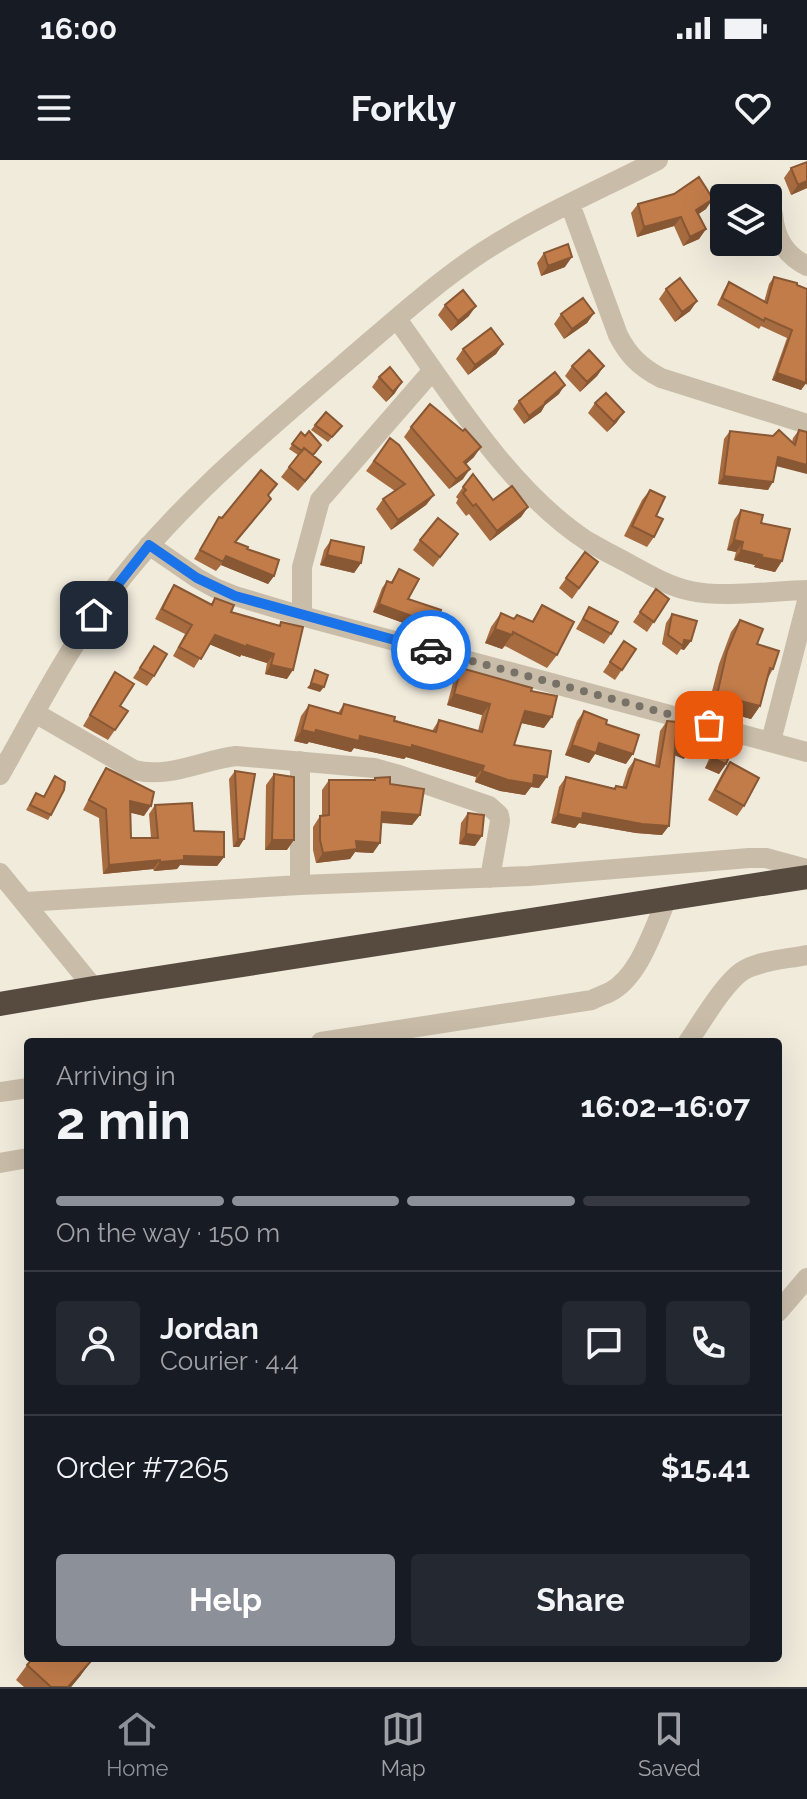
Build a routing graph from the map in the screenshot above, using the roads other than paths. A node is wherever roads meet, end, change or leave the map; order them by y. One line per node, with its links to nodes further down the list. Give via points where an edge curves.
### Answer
1 (658, 160): 2 (street)
2 (570, 204): 5 (street, via 480,254); 7 (street, via 618,335 635,361 661,378)
3 (782, 245): 4 (street)
4 (807, 266)
5 (397, 319): 6 (street); 8 (street, via 263,433)
6 (433, 370): 9 (street, via 521,485 587,541 692,592); 11 (street, via 320,500 302,567)
7 (807, 424)
8 (149, 545): 11 (street, via 215,588); 12 (street, via 83,631)
9 (807, 590)
10 (807, 601): 13 (street)
11 (302, 616): 13 (street)
12 (35, 713): 15 (street, via 149,774 236,756); 16 (street)
13 (771, 741): 14 (street)
14 (807, 752)
15 (300, 761): 20 (street, via 386,771 489,806 500,821); 21 (street)
16 (0, 775)
17 (807, 869): 20 (street, via 749,858)
18 (0, 873): 23 (street)
19 (807, 877): 22 (highway)
20 (490, 878): 21 (street)
21 (300, 885): 23 (street)
22 (667, 899): 25 (highway); 27 (street, via 638,964 611,992 592,1000)
23 (25, 902): 25 (street)
24 (807, 955): 28 (street, via 742,971)
25 (94, 988): 26 (highway)
26 (0, 1004)
27 (347, 1038)
28 (691, 1038)
29 (24, 1089): 30 (street)
30 (0, 1092)
31 (24, 1159): 32 (street)
32 (0, 1163)
33 (807, 1278): 34 (street)
34 (782, 1307)

